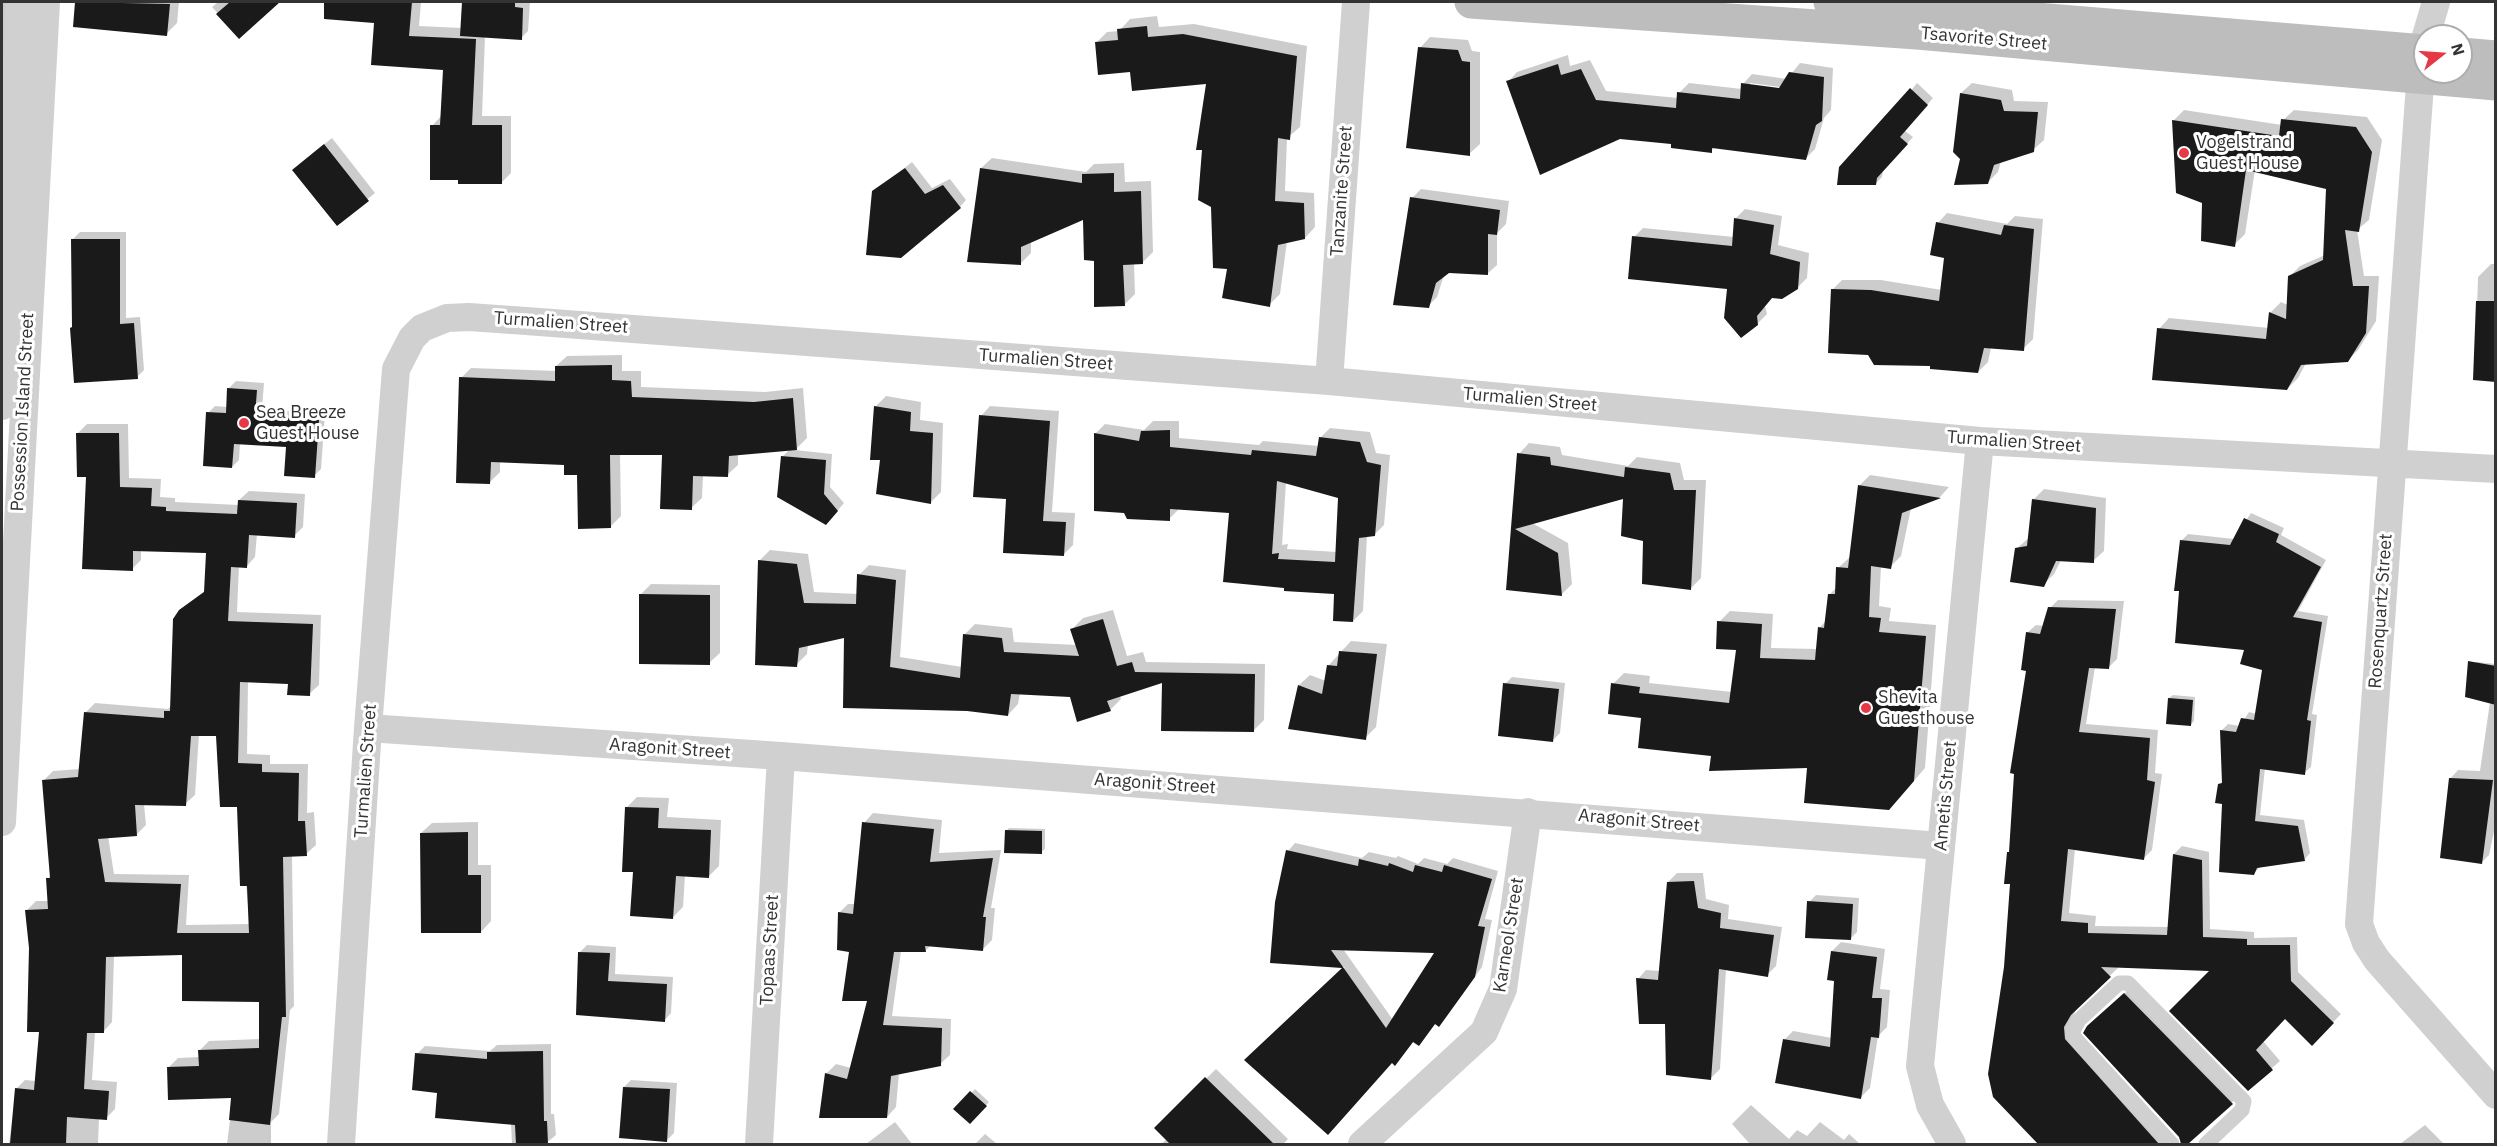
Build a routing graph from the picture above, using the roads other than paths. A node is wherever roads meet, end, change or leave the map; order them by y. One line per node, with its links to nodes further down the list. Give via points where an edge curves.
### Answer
1 (20, 2): 16 (street, Possession Island Street)
2 (46, 2): 23 (street, Possession Island Street)
3 (1356, 2): 15 (street, Tanzanite Street)
4 (1471, 2): 7 (street, Tsavorite Street)
5 (1830, 2): 7 (street, Tsavorite Street)
6 (2436, 2): 8 (street, Rosenquartz Street)
7 (1918, 14): 9 (street, Tsavorite Street)
8 (2431, 24)
9 (2413, 51)
10 (2473, 55): 11 (street)
11 (2496, 57)
12 (2473, 74): 14 (street, Tsavorite Street)
13 (2421, 84): 18 (street, Rosenquartz Street)
14 (2496, 84)
15 (1329, 381): 17 (street, Turmalien Street); 20 (street, Turmalien Street, via 469,316 433,323 412,338 396,369)
16 (2, 406)
17 (1980, 441): 18 (street, Turmalien Street); 24 (street, Ametis Street)
18 (2391, 463): 19 (street, Turmalien Street); 25 (street, Rosenquartz Street, via 2359,924 2377,960)
19 (2496, 469)
20 (368, 728): 21 (street, Aragonit Street); 26 (street, Turmalien Street)
21 (781, 756): 22 (street, Aragonit Street); 27 (street, Topaas Street)
22 (1528, 812): 24 (street, Aragonit Street); 28 (street, Karneol Street, via 1503,988 1484,1032)
23 (2, 822)
24 (1941, 846): 29 (street, Ametis Street, via 1920,1066 1930,1105)
25 (2496, 1095)
26 (341, 1144)
27 (759, 1144)
28 (1362, 1144)
29 (1952, 1144)
30 (2172, 1144): 31 (lane, via 2074,1037 2079,1020 2118,983 2128,983 2244,1101 2242,1110)
31 (2206, 1144)

